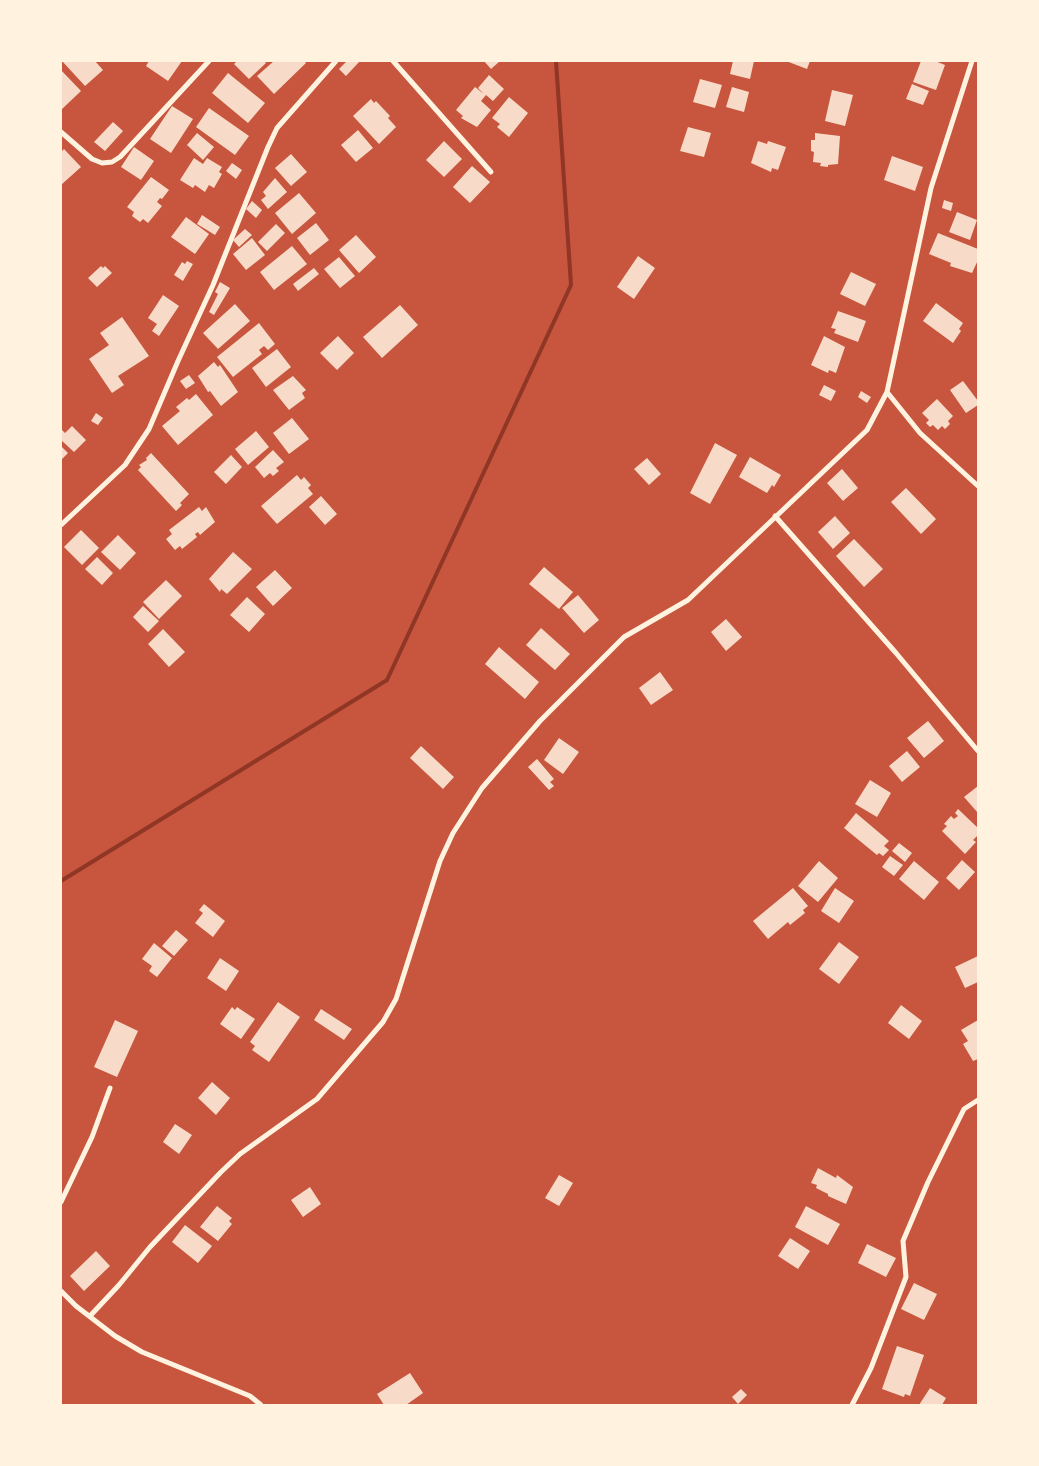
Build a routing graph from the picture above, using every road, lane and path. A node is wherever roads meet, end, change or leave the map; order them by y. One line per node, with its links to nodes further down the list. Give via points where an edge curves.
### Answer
1 (209, 61): 5 (street, via 112,162 102,164 92,159)
2 (393, 61): 6 (street)
3 (972, 61): 7 (street, via 931,188)
4 (332, 63): 10 (street, via 277,128 149,429 125,465)
5 (61, 132)
6 (491, 172)
7 (887, 392): 8 (street, via 920,433); 9 (street, via 867,430)
8 (978, 486)
9 (775, 516): 11 (street, via 896,652); 16 (street, via 688,600 624,638 540,721 482,788 464,812 440,861 396,999 383,1022 317,1099 240,1154 221,1172)
10 (61, 525)
11 (978, 751)
12 (110, 1088): 14 (street, via 92,1138)
13 (978, 1100): 18 (street, via 964,1109 903,1241 906,1278 871,1368)
14 (61, 1202)
15 (61, 1291): 16 (street)
16 (90, 1316): 17 (street, via 142,1352 250,1396)
17 (261, 1405)
18 (852, 1405)

